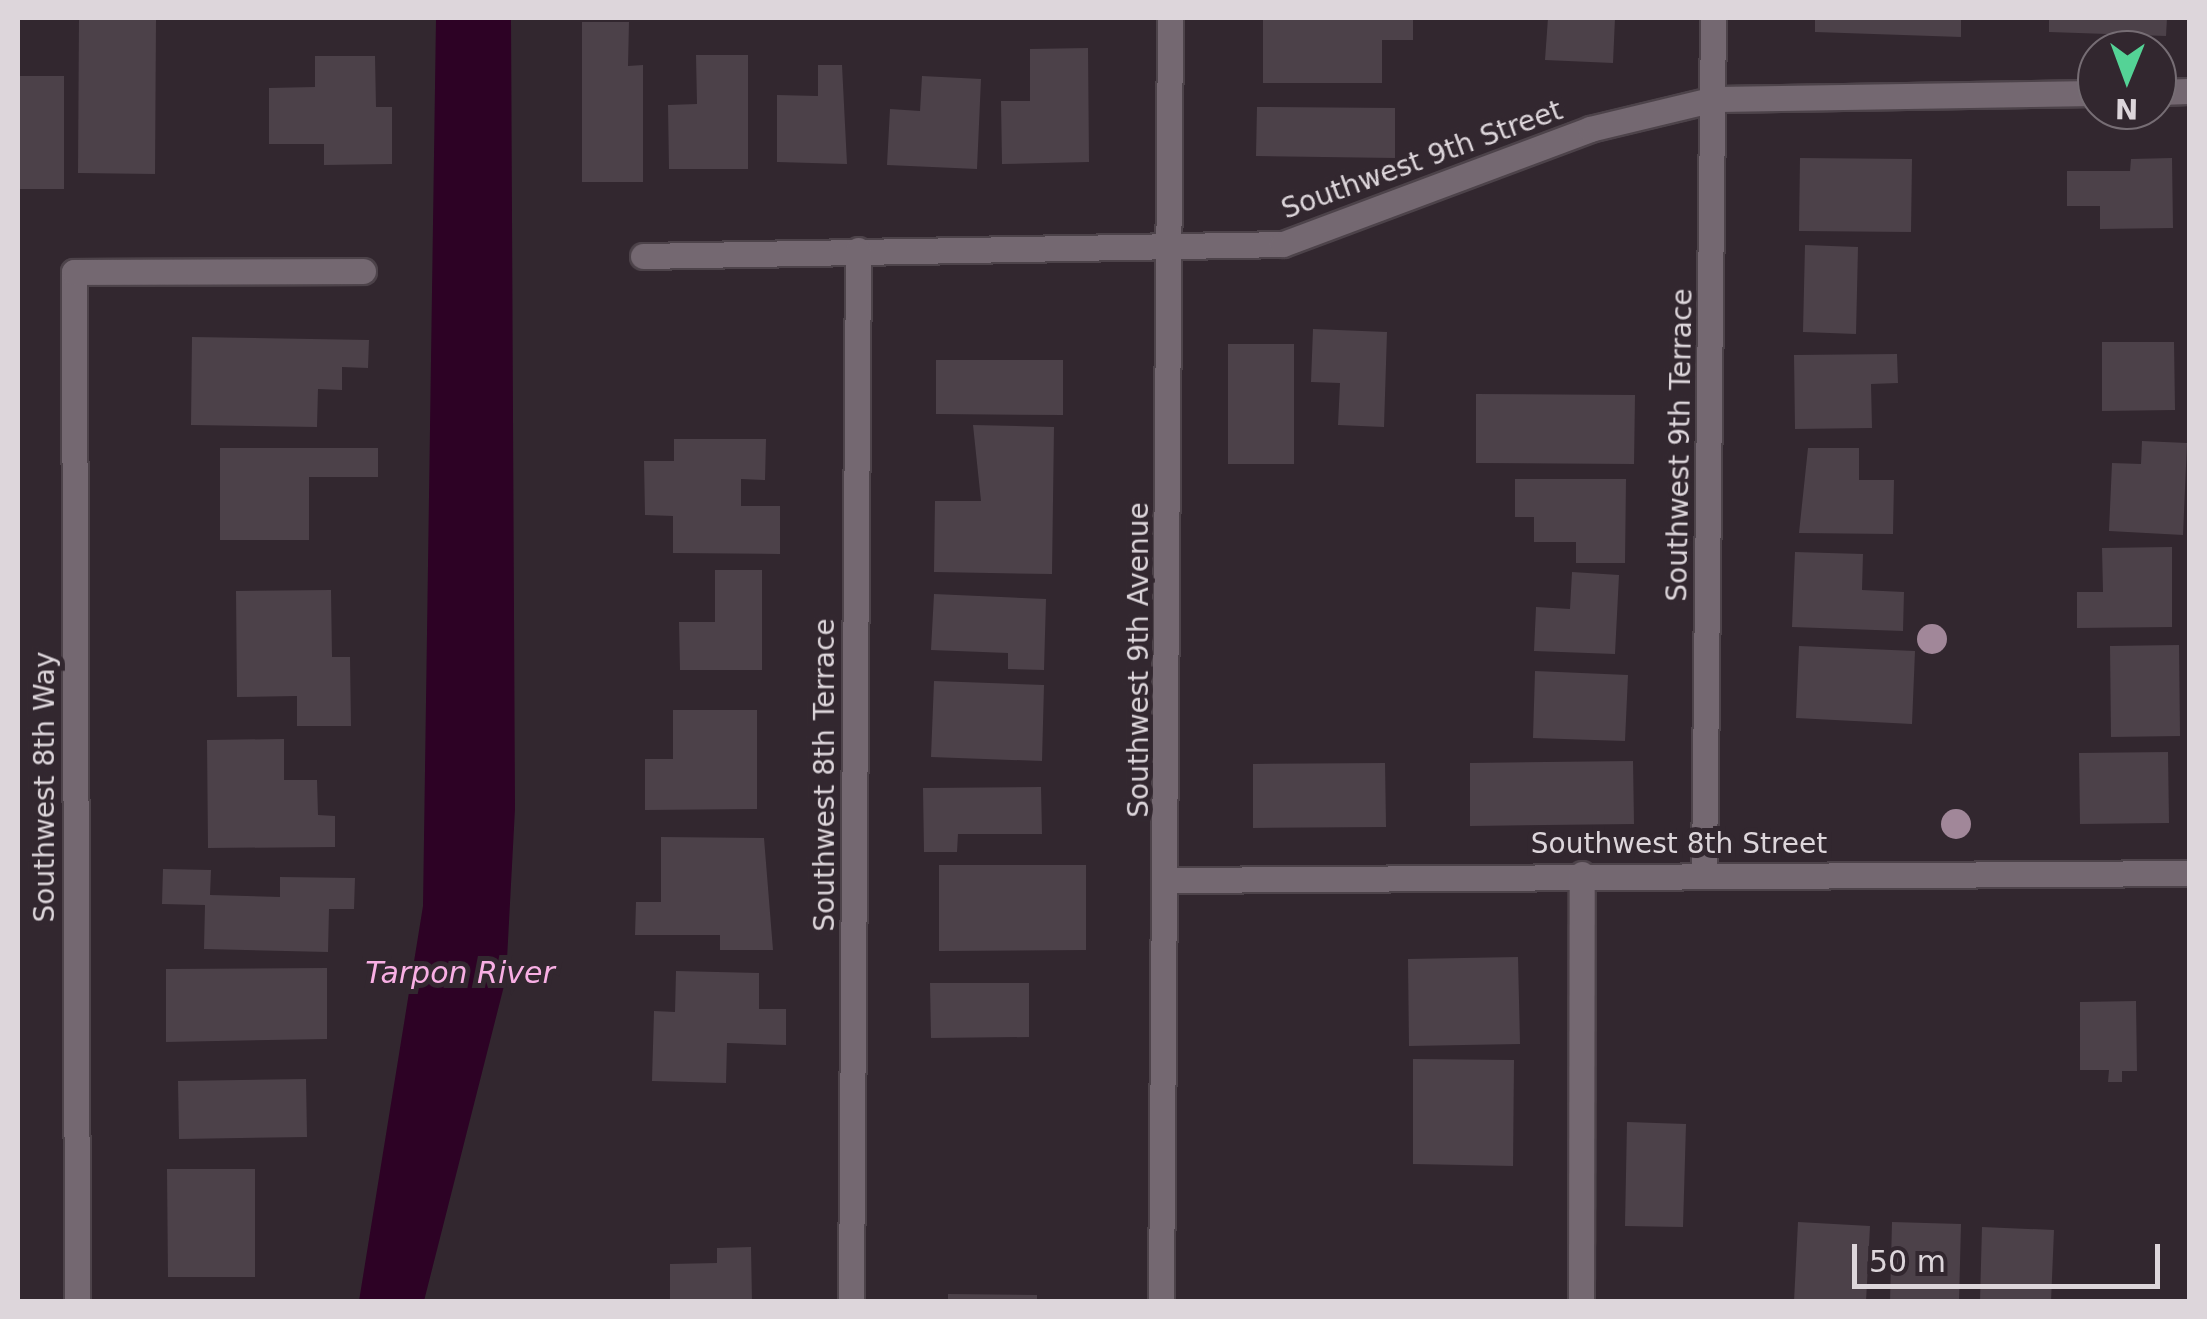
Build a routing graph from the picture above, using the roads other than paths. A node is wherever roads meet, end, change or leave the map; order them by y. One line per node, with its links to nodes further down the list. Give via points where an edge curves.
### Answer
1 (1170, 18): 6 (street, Southwest 9th Avenue)
2 (1713, 18): 4 (street, Southwest 9th Terrace)
3 (2077, 92): 4 (street, Southwest 9th Street)
4 (1715, 99): 6 (street, Southwest 9th Street, via 1590,130 1282,244); 10 (street, Southwest 9th Terrace)
5 (858, 250): 6 (street, Southwest 9th Street); 7 (street, Southwest 9th Street); 14 (street, Southwest 8th Terrace)
6 (1168, 250): 12 (street, Southwest 9th Avenue)
7 (643, 256)
8 (363, 270): 13 (street, Southwest 8th Way, via 74,272)
9 (2190, 872): 10 (street, Southwest 8th Street)
10 (1704, 873): 11 (street, Southwest 8th Street)
11 (1582, 874): 12 (street, Southwest 8th Street); 16 (street)
12 (1169, 880): 15 (street, Southwest 9th Avenue)
13 (76, 1302)
14 (851, 1302)
15 (1161, 1302)
16 (1582, 1302)

